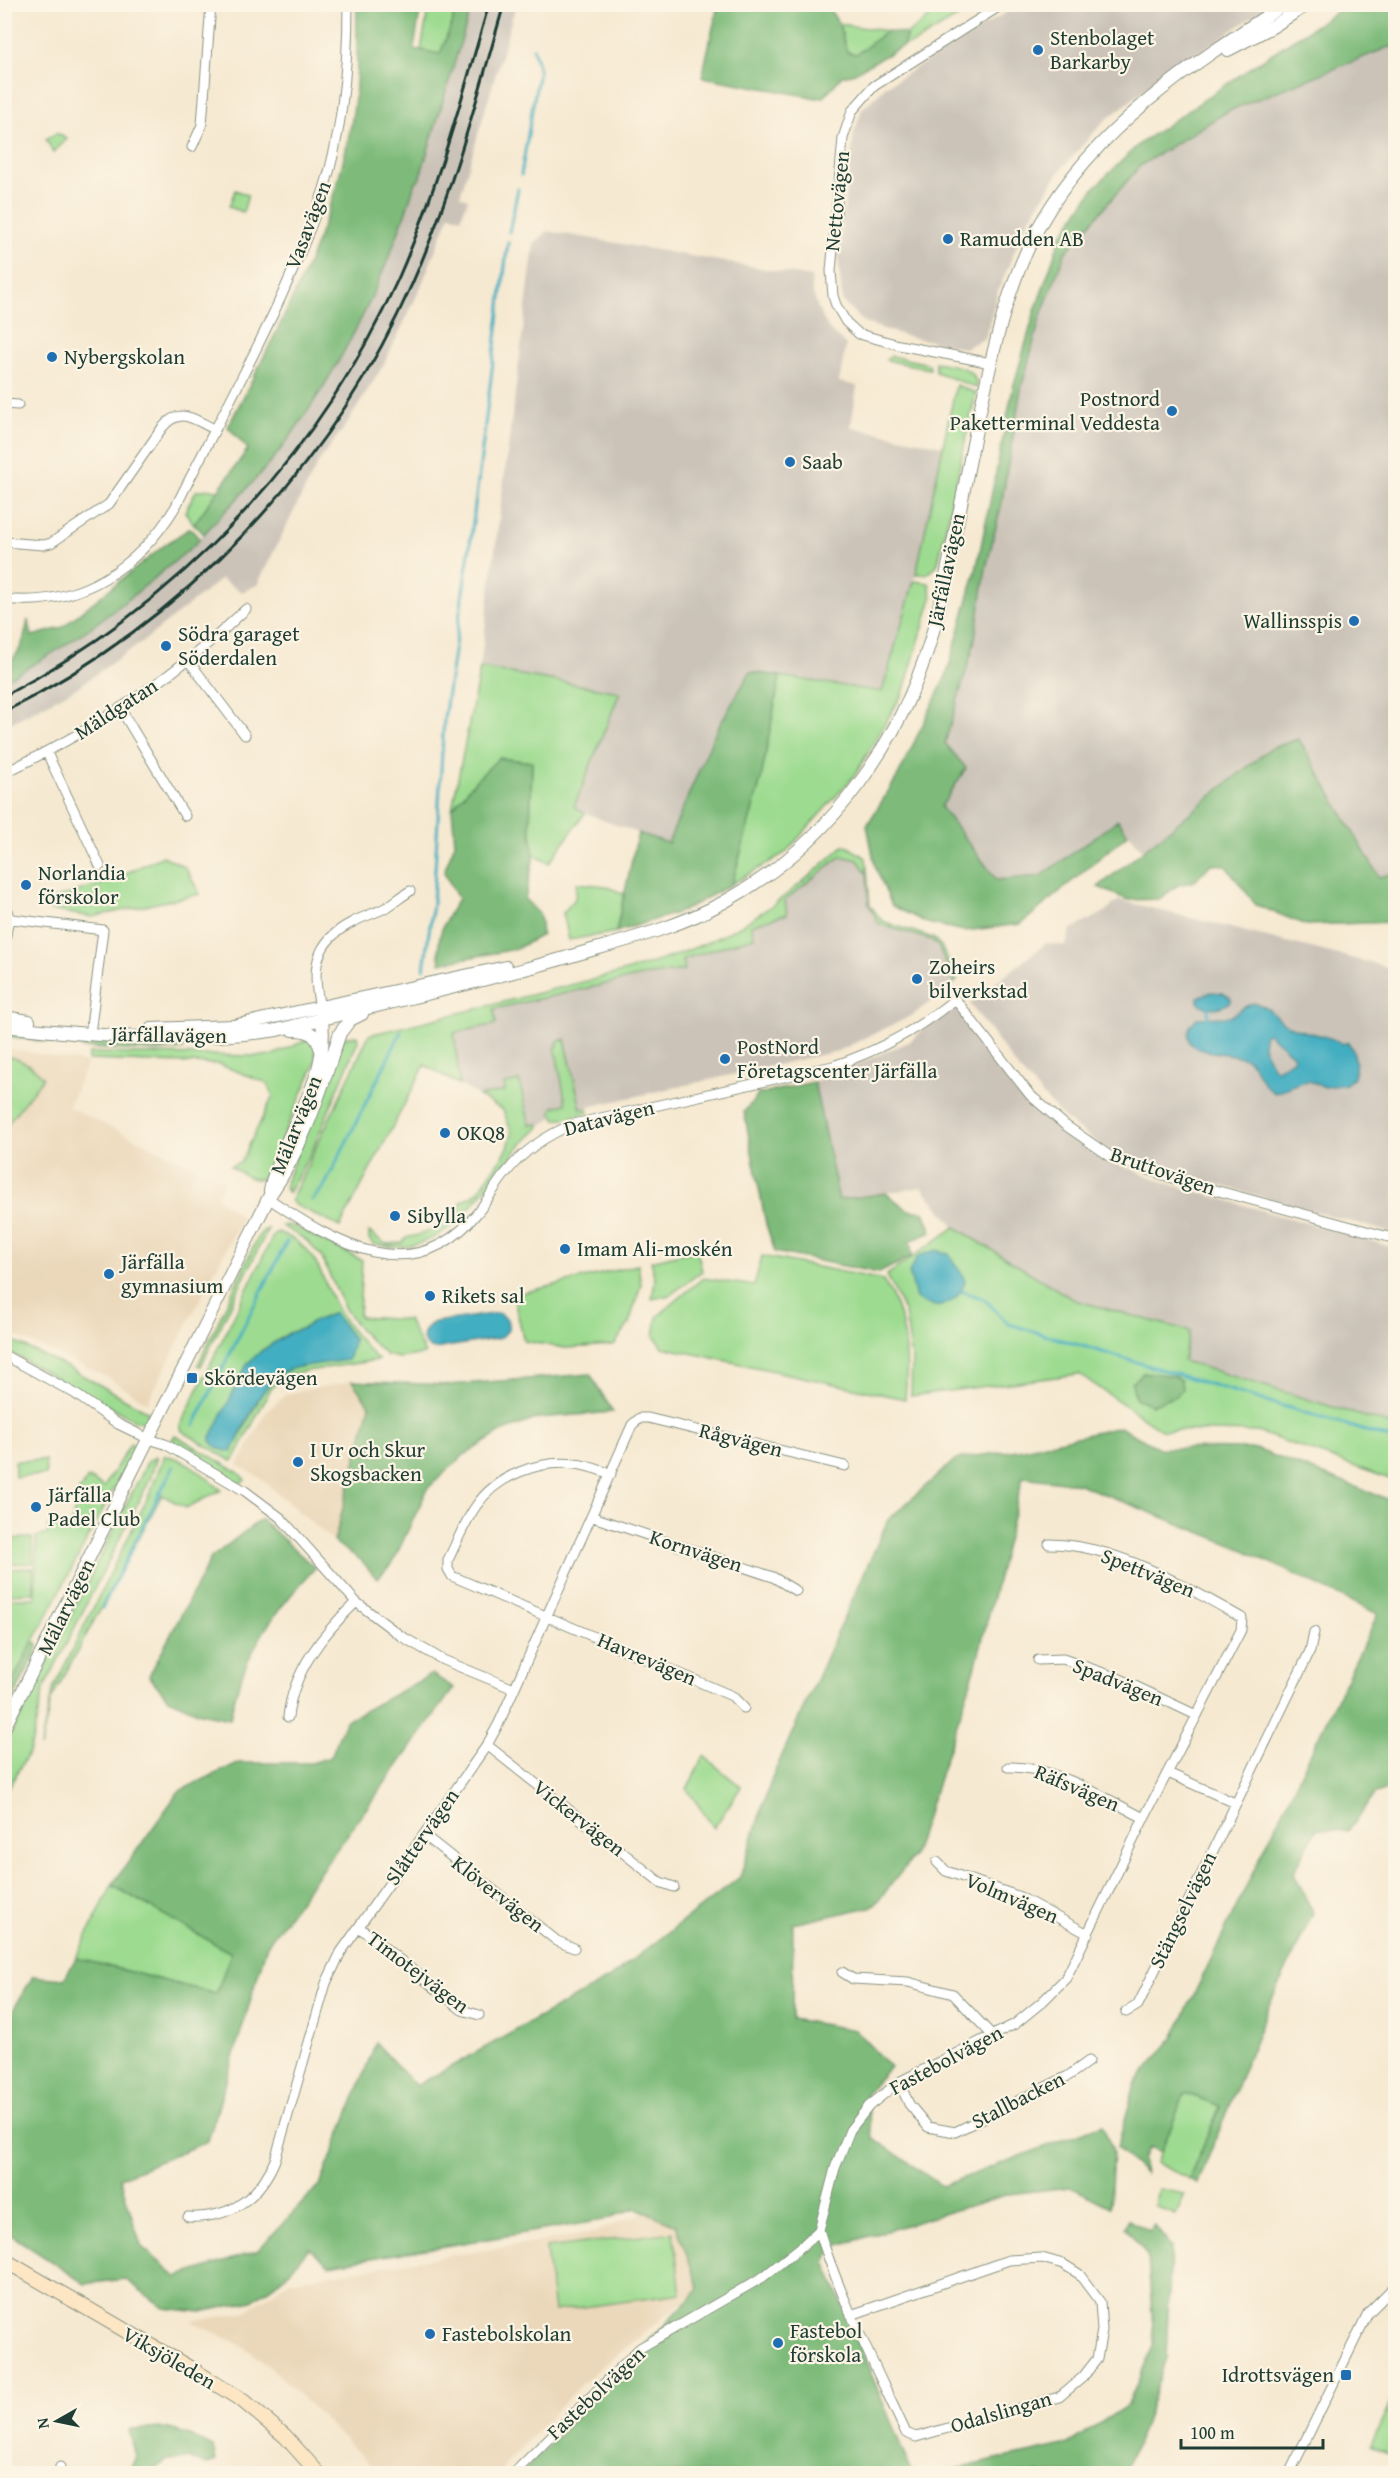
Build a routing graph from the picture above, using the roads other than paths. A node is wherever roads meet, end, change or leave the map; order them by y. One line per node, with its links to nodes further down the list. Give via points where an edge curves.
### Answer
1 (211, 4): 7 (street, via 202,125)
2 (348, 4): 11 (street, Vasavägen, via 345,81 324,188 284,288)
3 (1003, 4): 8 (street, Nettovägen, via 879,82 852,111 843,138 831,271 832,296 846,322 859,334)
4 (1285, 4): 6 (street, Järfällavägen)
5 (1308, 4): 6 (street, Järfällavägen)
6 (1192, 69): 8 (street, Järfällavägen, via 1126,118 1071,178 1040,225 1018,271)
7 (192, 147)
8 (991, 363): 26 (street, Järfällavägen, via 936,622 897,723 862,782 816,835 773,871 725,902 676,925)
9 (4, 404): 10 (street)
10 (18, 405)
11 (214, 429): 12 (street, via 187,416 177,416 162,428 109,504 51,543); 13 (street, Vasavägen, via 160,532 124,568 83,589 51,599)
12 (4, 542)
13 (4, 599)
14 (246, 609): 15 (street, Mäldgatan)
15 (188, 660): 16 (street, Mäldgatan); 17 (street)
16 (120, 708): 18 (street, Mäldgatan); 20 (street)
17 (245, 735)
18 (47, 753): 19 (street, Mäldgatan); 21 (street)
19 (4, 773)
20 (185, 816)
21 (100, 866)
22 (410, 891): 29 (street, via 334,933 323,945 318,954 318,981)
23 (4, 897): 24 (street)
24 (7, 918): 25 (street); 32 (street, via 103,930)
25 (4, 946)
26 (569, 957): 28 (street, Järfällavägen); 29 (street, Järfällavägen, via 502,968)
27 (955, 999): 35 (street, Datavägen, via 894,1040 833,1066 574,1124 550,1134 528,1149 454,1238 422,1252 392,1256 362,1250); 36 (street, Bruttovägen, via 1030,1095 1111,1157 1178,1180)
28 (380, 1006): 29 (street, Järfällavägen); 34 (street, Järfällavägen, via 350,1020)
29 (326, 1013): 32 (street, Järfällavägen, via 233,1026); 33 (street, Järfällavägen); 34 (street, via 332,1034)
30 (4, 1017): 32 (street, Järfällavägen)
31 (4, 1026): 32 (street, Järfällavägen)
32 (91, 1030): 33 (street, Järfällavägen, via 189,1037)
33 (277, 1030): 34 (street, Mälarvägen, via 310,1031)
34 (325, 1059): 35 (street, Mälarvägen, via 299,1146)
35 (269, 1197): 39 (street, Mälarvägen)
36 (1395, 1239)
37 (4, 1355): 39 (street)
38 (638, 1420): 40 (street, Rågvägen, via 648,1418); 41 (street, Slåttervägen, via 632,1425)
39 (149, 1439): 45 (street, via 208,1467 282,1518); 54 (street, Mälarvägen)
40 (845, 1466)
41 (611, 1474): 42 (street, Slåttervägen); 46 (street, Havrevägen, via 575,1464 555,1464 509,1476 476,1505 448,1560 452,1576)
42 (593, 1517): 44 (street, Kornvägen, via 773,1577); 46 (street, Slåttervägen)
43 (1048, 1544): 47 (street, Spettvägen, via 1074,1544 1140,1566)
44 (796, 1591)
45 (356, 1602): 50 (street, via 425,1651); 53 (street, via 326,1632 302,1668)
46 (547, 1616): 50 (street, Slåttervägen); 51 (street, Havrevägen, via 732,1696)
47 (1242, 1618): 52 (street, Fastebolvägen, via 1241,1630)
48 (1314, 1632): 58 (street, Stängselvägen, via 1310,1651)
49 (1038, 1660): 52 (street, Spadvägen, via 1063,1659 1118,1678)
50 (514, 1689): 55 (street, Slåttervägen)
51 (744, 1708)
52 (1196, 1715): 57 (street, Fastebolvägen)
53 (288, 1717)
54 (4, 1728)
55 (487, 1745): 60 (street, Slåttervägen); 62 (street, Vickervägen, via 660,1882)
56 (1008, 1767): 59 (street, Räfsvägen, via 1028,1767 1072,1782)
57 (1168, 1773): 58 (street); 59 (street, Fastebolvägen)
58 (1235, 1803): 67 (street, Stängselvägen, via 1138,2005)
59 (1144, 1818): 64 (street, Fastebolvägen)
60 (424, 1835): 63 (street, Slåttervägen); 65 (street, Klövervägen, via 557,1941)
61 (937, 1862): 64 (street, Volmvägen, via 946,1871 1020,1897)
62 (674, 1887)
63 (359, 1927): 68 (street, Timotejvägen, via 462,2010); 72 (street, Slåttervägen, via 326,1983 268,2176 237,2206 206,2218)
64 (1088, 1934): 69 (street, Fastebolvägen, via 1066,1978 1015,2024)
65 (574, 1948)
66 (842, 1972): 69 (street, via 853,1979 908,1982 953,1994)
67 (1126, 2012)
68 (478, 2015)
69 (991, 2034): 71 (street, Fastebolvägen)
70 (1089, 2061): 71 (street, Stallbacken, via 1068,2076 955,2132 928,2127 909,2104)
71 (898, 2082): 73 (street, Fastebolvägen, via 869,2106 850,2130)
72 (188, 2217)
73 (819, 2230): 76 (street, Odalslingan); 78 (street, Fastebolvägen, via 763,2277 639,2348)
74 (4, 2260): 77 (main road, Viksjöleden, via 243,2401 285,2436)
75 (1395, 2285): 79 (street, via 1368,2313)
76 (851, 2314): 76 (street, Odalslingan, via 906,2433 916,2437 1059,2397 1097,2359 1102,2330 1100,2302 1079,2274 1042,2258 1009,2260)
77 (320, 2474)
78 (513, 2474)
79 (1289, 2474)

